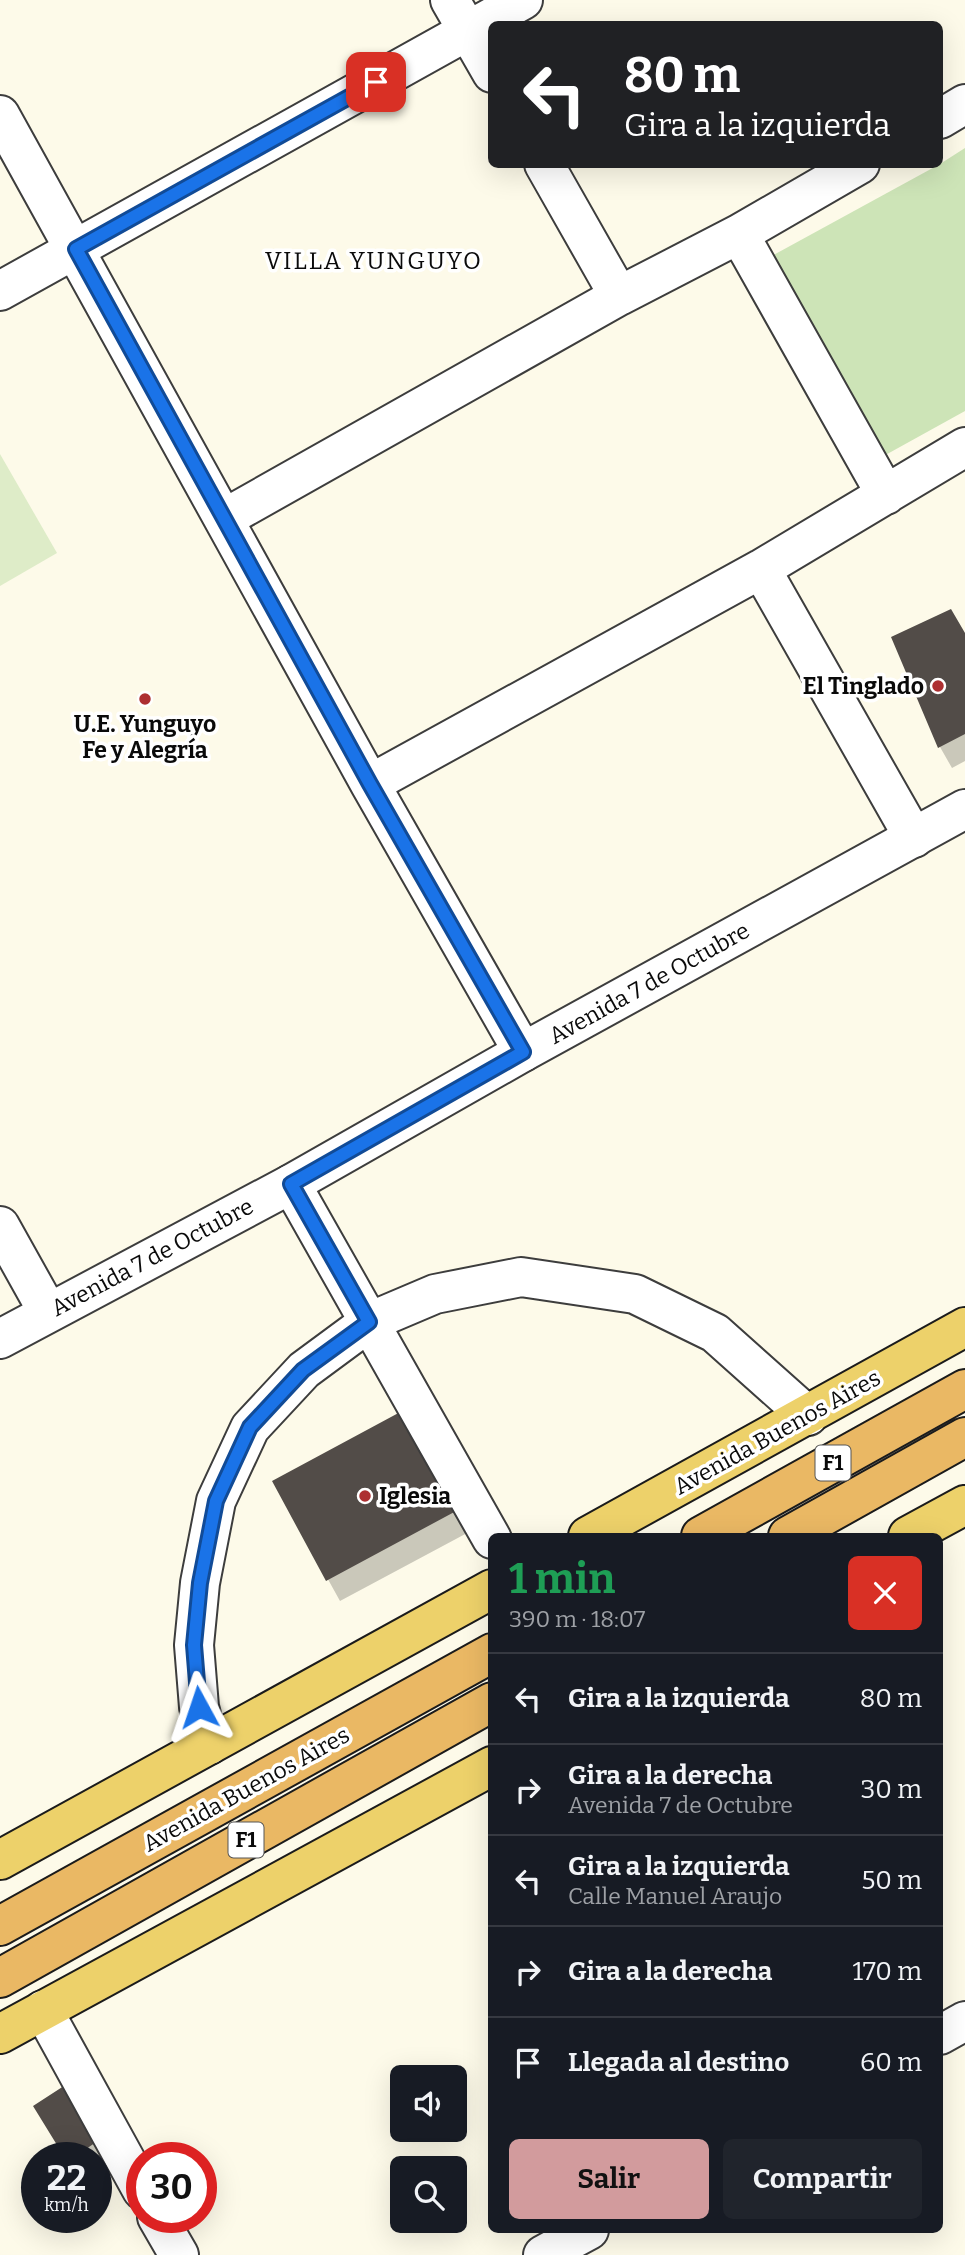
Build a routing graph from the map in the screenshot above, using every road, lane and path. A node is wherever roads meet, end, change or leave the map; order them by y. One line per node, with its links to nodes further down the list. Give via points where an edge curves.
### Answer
1 (523, 0): 2 (street)
2 (459, 16): 3 (street); 10 (street)
3 (488, 66)
4 (965, 104): 6 (street)
5 (0, 115): 10 (street)
6 (943, 116)
7 (546, 168): 12 (street)
8 (853, 168): 9 (street)
9 (739, 234): 12 (street); 14 (street)
10 (76, 249): 11 (street); 15 (street)
11 (0, 291)
12 (619, 296): 15 (street)
13 (965, 447): 14 (street)
14 (886, 495): 16 (street)
15 (225, 518): 17 (street)
16 (761, 569): 17 (street); 19 (street)
17 (370, 784): 20 (street)
18 (965, 808): 19 (street, Avenida 7 de Octubre)
19 (914, 838): 20 (street, Avenida 7 de Octubre)
20 (523, 1052): 21 (street, Avenida 7 de Octubre)
21 (291, 1184): 23 (street, Avenida 7 de Octubre); 24 (street)
22 (0, 1226): 23 (street)
23 (48, 1312): 26 (street, Avenida 7 de Octubre)
24 (369, 1322): 28 (street, via 435,1294 521,1277 635,1294 715,1333); 31 (street); 39 (street, via 303,1370 250,1427 216,1501 194,1645 199,1707)
25 (965, 1327): 28 (main road, Avenida Buenos Aires)
26 (0, 1339)
27 (965, 1390): 33 (highway, F1)
28 (808, 1416): 32 (main road, Avenida Buenos Aires)
29 (965, 1437): 34 (highway, F1)
30 (965, 1505): 35 (main road)
31 (489, 1533)
32 (594, 1533)
33 (706, 1533)
34 (793, 1533)
35 (914, 1533)
36 (488, 1592): 39 (main road)
37 (488, 1655): 42 (highway, Avenida Buenos Aires / F1)
38 (488, 1704): 43 (highway, Avenida Buenos Aires / F1)
39 (209, 1745): 41 (main road)
40 (488, 1768): 44 (main road, F1)
41 (0, 1860)
42 (0, 1927)
43 (0, 1978)
44 (43, 2010): 47 (main road, F1); 48 (street)
45 (965, 2021): 46 (street)
46 (943, 2033)
47 (0, 2034)
48 (126, 2161)
49 (166, 2233): 51 (street)
50 (583, 2233): 52 (street)
51 (179, 2255)
52 (543, 2255)

